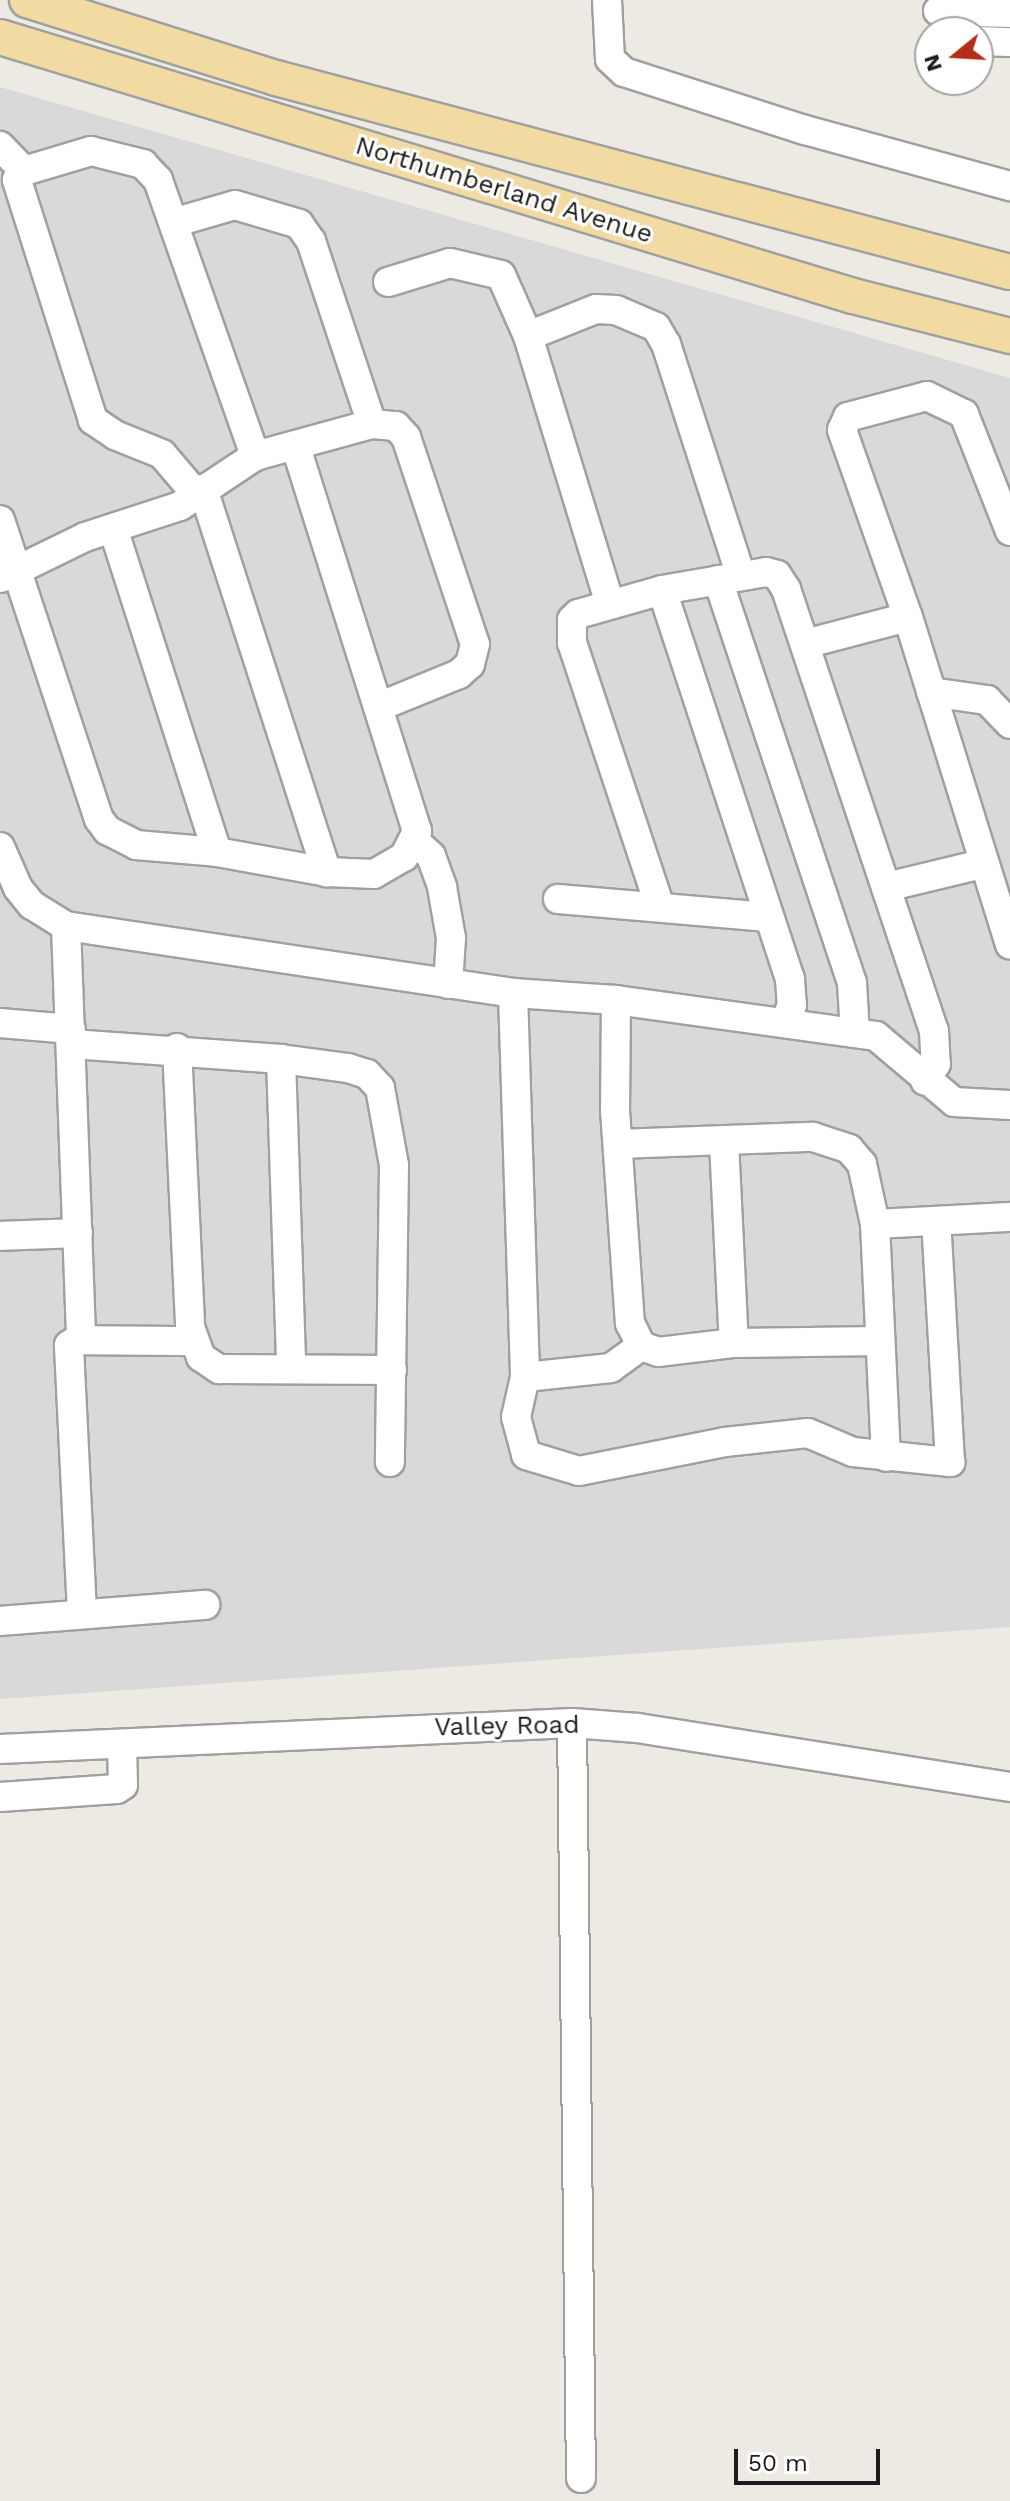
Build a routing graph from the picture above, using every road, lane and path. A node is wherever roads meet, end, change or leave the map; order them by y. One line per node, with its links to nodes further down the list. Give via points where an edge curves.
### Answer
1 (27, 0): 10 (main road, Northumberland Avenue, via 276,78)
2 (607, 0): 8 (street, via 610,59 624,72 805,130)
3 (1010, 13): 4 (street)
4 (939, 14)
5 (0, 37): 13 (main road, Northumberland Avenue, via 853,296)
6 (0, 146): 7 (street)
7 (24, 171): 9 (street, via 91,151 131,160 158,180); 18 (street, via 17,180 93,420 162,454)
8 (1010, 186)
9 (176, 222): 14 (street, via 235,205 299,224 311,241); 16 (street)
10 (1010, 272)
11 (388, 282): 12 (street, via 450,263 492,270 501,275)
12 (528, 336): 23 (street, via 596,309 616,310 656,327 666,344); 25 (street)
13 (1010, 336)
14 (372, 424): 15 (street); 29 (street, via 396,426 406,437 475,644 470,664 459,674)
15 (296, 448): 16 (street); 29 (street)
16 (255, 456): 18 (street)
17 (998, 459): 21 (street); 26 (street, via 964,414 927,396 848,417 842,430)
18 (200, 491): 20 (street, via 180,506); 35 (street)
19 (0, 520): 22 (street)
20 (113, 528): 22 (street); 33 (street)
21 (1010, 531)
22 (9, 574): 33 (street, via 99,819 118,840)
23 (729, 577): 24 (street); 27 (street, via 777,575); 47 (street, via 852,983)
24 (662, 590): 25 (street); 39 (street)
25 (610, 605): 38 (street, via 572,620 572,643)
26 (908, 617): 27 (street); 28 (street)
27 (805, 644): 36 (street)
28 (931, 692): 30 (street, via 961,694); 34 (street)
29 (378, 707): 31 (street, via 417,831)
30 (1006, 709)
31 (415, 841): 35 (street, via 393,868 374,874); 42 (street, via 431,856 442,887 451,938)
32 (0, 847): 40 (street, via 18,888 32,905)
33 (217, 852): 35 (street)
34 (982, 864): 36 (street); 41 (street)
35 (327, 872)
36 (886, 887): 51 (street, via 936,1040 936,1064)
37 (558, 899): 38 (street)
38 (660, 907): 39 (street)
39 (768, 917): 45 (street, via 793,993)
40 (66, 926): 42 (street); 48 (street)
41 (1010, 944)
42 (448, 984): 43 (street)
43 (513, 993): 44 (street); 67 (street)
44 (616, 1000): 45 (street); 54 (street)
45 (785, 1022): 47 (street)
46 (0, 1023): 48 (street)
47 (855, 1033): 51 (street, via 891,1044)
48 (72, 1037): 49 (street); 58 (street)
49 (177, 1048): 50 (street); 61 (street)
50 (281, 1059): 65 (street); 66 (street, via 367,1074 387,1107 394,1165)
51 (925, 1081): 52 (street, via 954,1102)
52 (1010, 1105)
53 (724, 1142): 54 (street); 57 (street, via 813,1137 849,1149 862,1164); 63 (street)
54 (618, 1144): 64 (street, via 630,1323)
55 (1010, 1217): 56 (street)
56 (936, 1221): 57 (street); 68 (street, via 950,1462)
57 (875, 1224): 62 (street)
58 (78, 1233): 59 (street); 60 (street)
59 (0, 1236)
60 (81, 1340): 61 (street); 71 (street, via 69,1345)
61 (192, 1341): 65 (street, via 201,1357 219,1369)
62 (880, 1341): 63 (street); 68 (street)
63 (734, 1343): 64 (street, via 658,1352)
64 (641, 1346): 67 (street, via 611,1368)
65 (291, 1368): 66 (street)
66 (392, 1370): 69 (street)
67 (525, 1377): 68 (street, via 518,1396 517,1435 526,1455 561,1469 623,1467 725,1442 794,1433)
68 (886, 1457)
69 (390, 1462)
70 (205, 1605): 71 (street)
71 (82, 1613): 72 (street)
72 (0, 1621)
73 (572, 1723): 74 (street, Valley Road); 77 (street, Valley Road, via 652,1730); 80 (street)
74 (122, 1744): 75 (street, Valley Road); 78 (street, via 123,1785 117,1789)
75 (32, 1748): 76 (street, Valley Road); 78 (street)
76 (0, 1749)
77 (1010, 1787)
78 (34, 1795): 79 (street)
79 (0, 1797)
80 (581, 2478)

